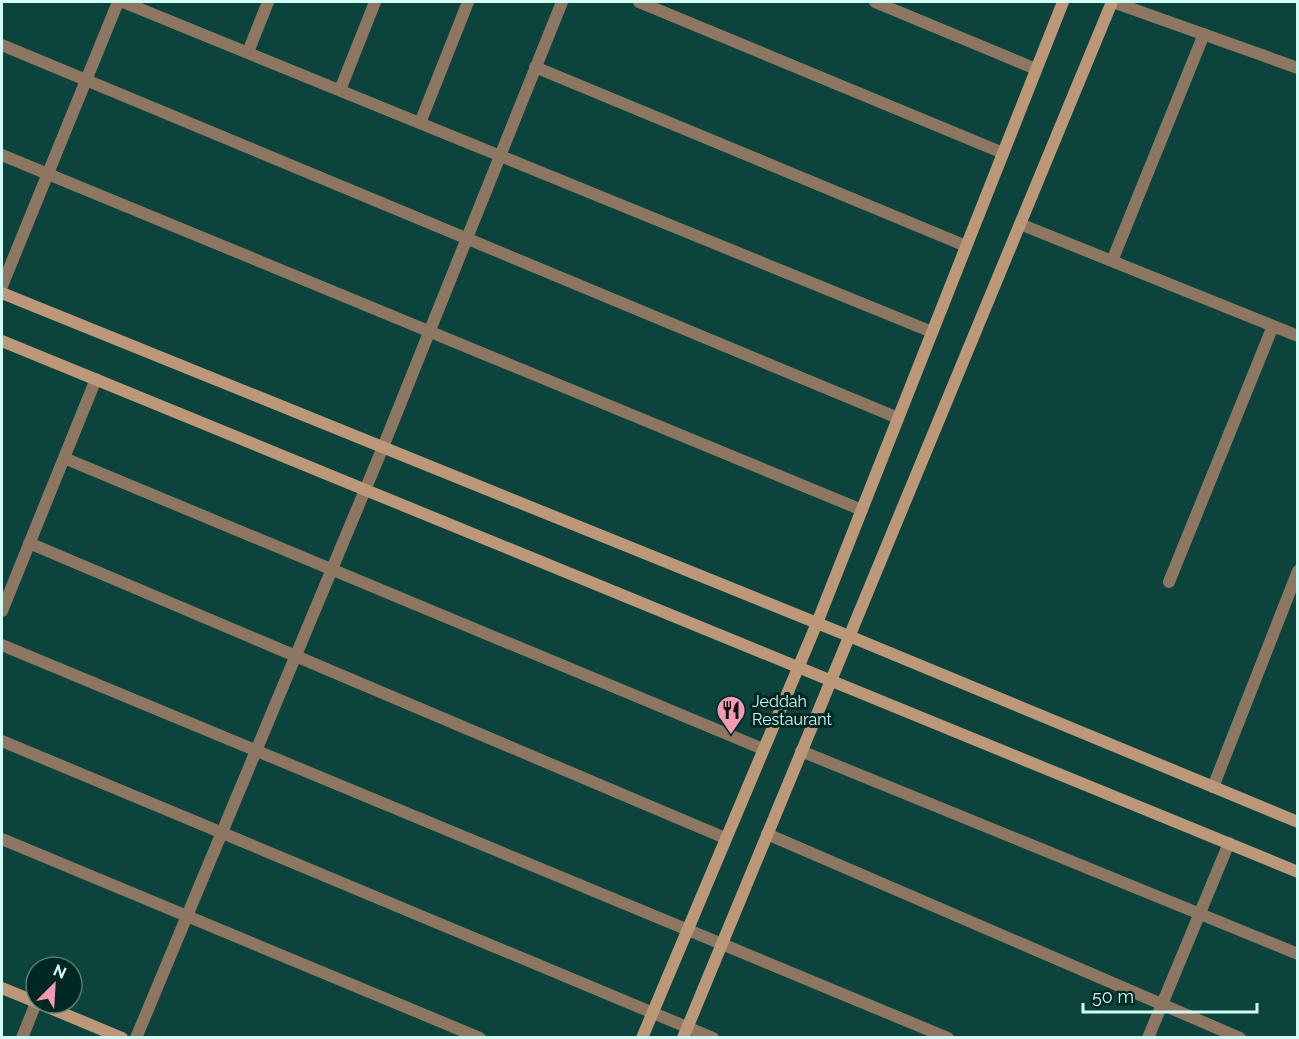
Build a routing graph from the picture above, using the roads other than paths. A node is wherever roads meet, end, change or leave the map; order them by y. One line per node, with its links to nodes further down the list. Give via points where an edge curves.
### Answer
1 (118, 2): 17 (street)
2 (123, 2): 13 (street)
3 (268, 2): 13 (street)
4 (375, 2): 18 (street)
5 (468, 2): 19 (street)
6 (562, 2): 14 (street)
7 (639, 2): 20 (street)
8 (875, 2): 16 (street)
9 (1063, 2): 16 (street)
10 (1113, 2): 11 (street); 24 (street)
11 (1204, 34): 15 (street); 27 (street)
12 (2, 45): 17 (street)
13 (248, 52): 18 (street)
14 (535, 68): 22 (street); 26 (street)
15 (1298, 68)
16 (1036, 69): 20 (street)
17 (86, 80): 23 (street); 25 (street)
18 (340, 90): 19 (street)
19 (420, 123): 22 (street)
20 (1003, 153): 26 (street)
21 (2, 155): 23 (street)
22 (500, 155): 25 (street); 32 (street)
23 (47, 174): 28 (street); 31 (street)
24 (1020, 224): 27 (street); 47 (street)
25 (466, 238): 31 (street); 36 (street)
26 (966, 246): 32 (street)
27 (1112, 261): 30 (street)
28 (2, 286)
29 (2, 293): 37 (street)
30 (1274, 326): 33 (street); 44 (street)
31 (429, 331): 37 (street); 40 (street)
32 (932, 332): 36 (street)
33 (1298, 336)
34 (2, 340): 35 (street)
35 (96, 379): 38 (street); 39 (street)
36 (898, 418): 40 (street)
37 (382, 447): 39 (street); 46 (street)
38 (64, 458): 41 (street); 42 (street)
39 (364, 489): 42 (street); 50 (street)
40 (862, 510): 46 (street)
41 (29, 543): 45 (street); 49 (street)
42 (331, 569): 49 (street); 53 (street)
43 (1298, 571): 56 (street)
44 (1169, 582)
45 (2, 611)
46 (817, 623): 47 (street); 50 (street)
47 (849, 636): 51 (street); 56 (street)
48 (2, 645): 54 (street)
49 (295, 656): 54 (street); 60 (street)
50 (798, 666): 51 (street); 53 (street)
51 (831, 680): 55 (street); 62 (street)
52 (2, 741): 58 (street)
53 (763, 749): 60 (street)
54 (255, 750): 58 (street); 66 (street)
55 (801, 752): 59 (street); 64 (street)
56 (1213, 787): 57 (street)
57 (1298, 822)
58 (221, 832): 65 (street); 72 (street)
59 (767, 834): 67 (street); 71 (street)
60 (725, 838): 66 (street)
61 (2, 839): 65 (street)
62 (1229, 843): 63 (street); 64 (street)
63 (1298, 872)
64 (1200, 914): 68 (street); 71 (street)
65 (187, 916): 78 (street); 79 (street)
66 (687, 929): 67 (street); 72 (street)
67 (722, 944): 75 (street); 82 (street)
68 (1298, 954)
69 (2, 988): 70 (street)
70 (24, 997)
71 (1162, 1004): 83 (street); 84 (street)
72 (652, 1012): 75 (street); 80 (street)
73 (32, 1015): 76 (street)
74 (66, 1015): 77 (street)
75 (685, 1032): 81 (street)
76 (22, 1038)
77 (122, 1038)
78 (136, 1038)
79 (480, 1038)
80 (642, 1038)
81 (713, 1038)
82 (948, 1038)
83 (1148, 1038)
84 (1240, 1038)

